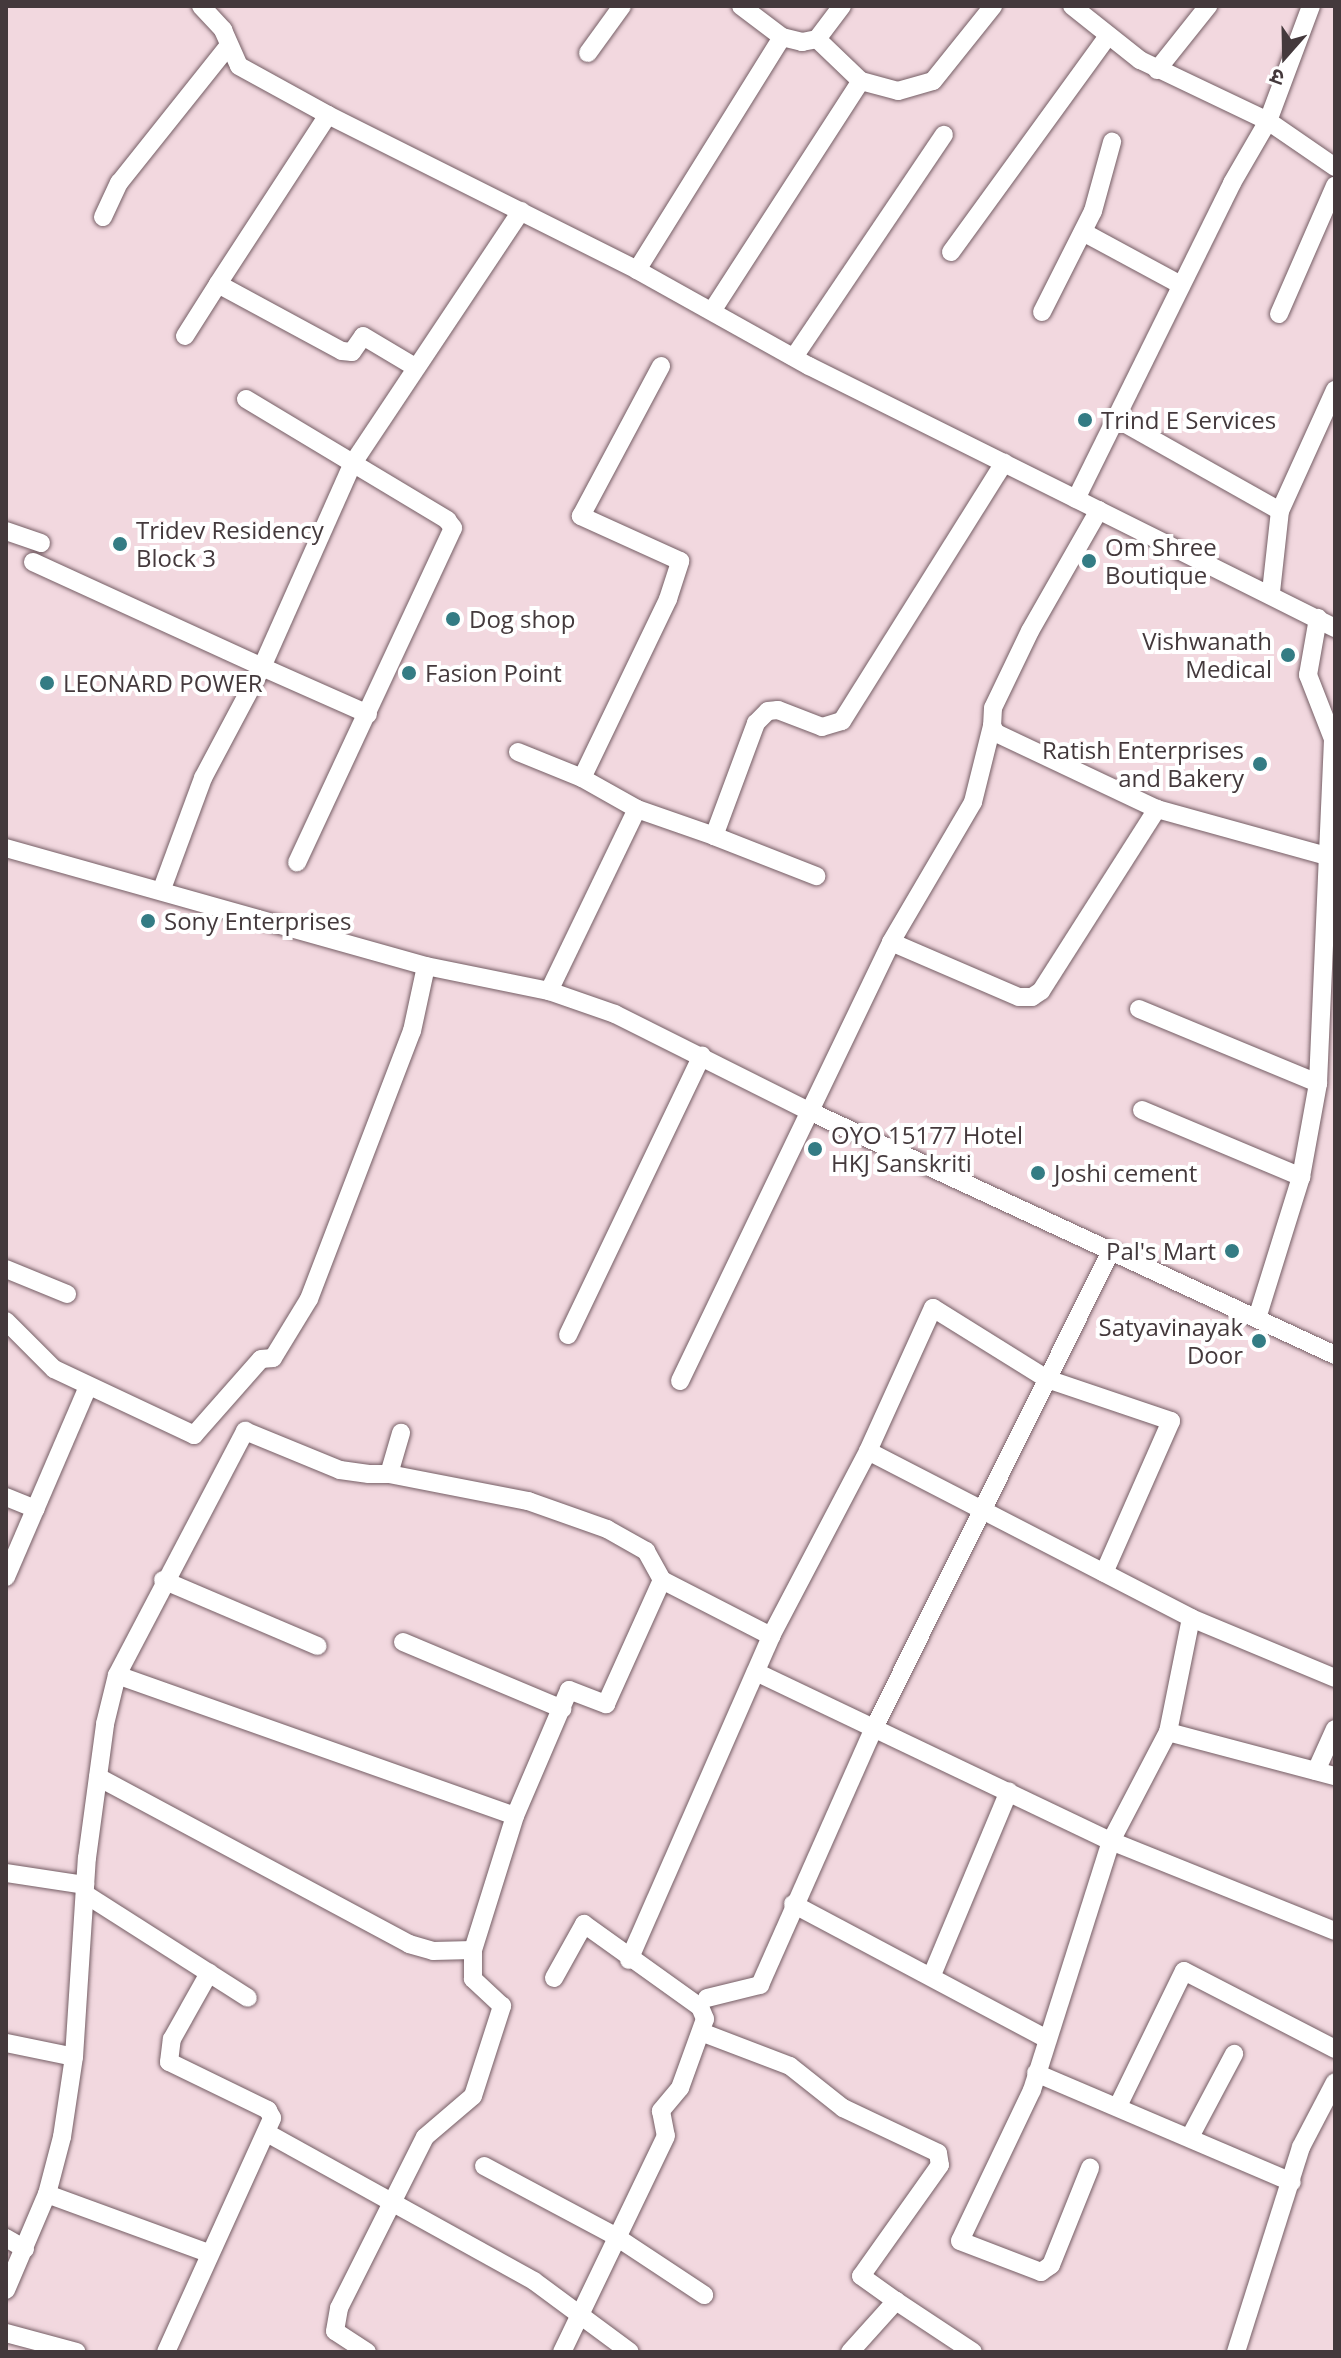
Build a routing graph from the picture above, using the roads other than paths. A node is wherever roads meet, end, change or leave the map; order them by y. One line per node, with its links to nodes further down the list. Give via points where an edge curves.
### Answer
1 (201, 6): 12 (street)
2 (622, 6): 13 (street)
3 (741, 6): 10 (street)
4 (842, 6): 11 (street)
5 (993, 6): 15 (street, via 933,81 898,91)
6 (1072, 6): 9 (street)
7 (1208, 6): 14 (street)
8 (1311, 6): 17 (street)
9 (1108, 36): 14 (street); 25 (street)
10 (782, 37): 11 (street); 26 (street)
11 (817, 39): 15 (street)
12 (229, 45): 16 (street, via 239,66); 23 (street, via 119,183)
13 (588, 53)
14 (1157, 70): 17 (street)
15 (861, 81): 29 (street)
16 (328, 115): 22 (street); 27 (street)
17 (1268, 121): 20 (street); 28 (street)
18 (944, 135): 33 (street)
19 (1112, 142): 24 (street, via 1109,167)
20 (1335, 167)
21 (1335, 186): 31 (street)
22 (521, 211): 26 (street); 35 (street)
23 (103, 217)
24 (1083, 232): 28 (street); 30 (street)
25 (951, 252)
26 (637, 270): 29 (street)
27 (218, 284): 32 (street); 35 (street, via 342,351 352,352 363,336)
28 (1181, 285): 38 (street)
29 (712, 311): 33 (street)
30 (1042, 312)
31 (1279, 314)
32 (185, 336)
33 (794, 357): 40 (street)
34 (661, 366): 55 (street, via 581,516 680,561 668,599)
35 (415, 367): 39 (street)
36 (1335, 390): 43 (street)
37 (246, 399): 39 (street)
38 (1115, 418): 41 (street); 43 (street)
39 (353, 463): 50 (street); 51 (street, via 447,520 453,536)
40 (1004, 463): 41 (street); 58 (street, via 842,721 822,727 778,710 768,711 756,723)
41 (1076, 499): 42 (street)
42 (1099, 510): 47 (street); 52 (street, via 1030,631 993,708)
43 (1280, 511): 47 (street)
44 (6, 531): 45 (street)
45 (41, 543)
46 (33, 562): 50 (street)
47 (1271, 592): 48 (street)
48 (1318, 618): 49 (street); 53 (street, via 1308,675)
49 (1335, 628)
50 (262, 667): 51 (street); 63 (street, via 203,778)
51 (368, 714): 61 (street)
52 (992, 726): 57 (street, via 996,733); 64 (street, via 973,802)
53 (1334, 740): 60 (street)
54 (518, 752): 55 (street)
55 (582, 778): 56 (street)
56 (637, 809): 58 (street); 66 (street)
57 (1157, 809): 60 (street); 64 (street, via 1041,991 1032,997 1019,997)
58 (714, 836): 62 (street)
59 (6, 848): 63 (street)
60 (1327, 856): 68 (street)
61 (297, 862)
62 (816, 876)
63 (162, 889): 65 (street)
64 (891, 942): 72 (street)
65 (426, 966): 66 (street); 83 (street, via 412,1031 309,1299 273,1358 261,1359 194,1435)
66 (549, 991): 69 (street, via 615,1014)
67 (1139, 1009): 70 (street)
68 (1328, 1017): 70 (street)
69 (702, 1055): 72 (street); 79 (street)
70 (1318, 1083): 73 (street)
71 (1142, 1110): 73 (street)
72 (809, 1111): 74 (street); 82 (street)
73 (1301, 1177): 77 (street)
74 (1111, 1251): 77 (street); 81 (street)
75 (6, 1269): 76 (street)
76 (67, 1294)
77 (1258, 1315): 80 (street)
78 (6, 1321): 83 (street, via 38,1358)
79 (568, 1335)
80 (1335, 1355)
81 (1047, 1379): 85 (street, via 933,1308); 89 (street); 90 (street, via 1171,1421)
82 (680, 1381)
83 (88, 1387): 88 (street)
84 (401, 1433): 86 (street)
85 (868, 1451): 89 (street); 95 (street)
86 (389, 1474): 92 (street, via 340,1470 245,1431); 93 (street, via 528,1501 607,1529 646,1551)
87 (6, 1497): 88 (street)
88 (36, 1509): 91 (street)
89 (985, 1513): 90 (street); 102 (street)
90 (1104, 1573): 94 (street)
91 (6, 1577)
92 (163, 1580): 97 (street); 99 (street)
93 (662, 1580): 95 (street); 101 (street, via 606,1704 569,1690)
94 (1191, 1618): 100 (street); 104 (street)
95 (771, 1636): 98 (street)
96 (403, 1642): 101 (street)
97 (318, 1646)
98 (756, 1672): 102 (street); 116 (street)
99 (117, 1675): 107 (street); 109 (street)
100 (1335, 1678)
101 (562, 1709): 109 (street)
102 (875, 1726): 108 (street); 113 (street)
103 (1335, 1729): 105 (street)
104 (1168, 1732): 105 (street); 110 (street)
105 (1316, 1771): 106 (street)
106 (1335, 1776)
107 (98, 1777): 112 (street); 115 (street, via 409,1944 433,1951)
108 (1009, 1791): 110 (street); 118 (street)
109 (515, 1816): 115 (street)
110 (1111, 1841): 114 (street); 123 (street)
111 (6, 1873): 112 (street)
112 (85, 1890): 117 (street); 127 (street)
113 (793, 1904): 118 (street); 121 (street, via 760,1985)
114 (1335, 1931)
115 (473, 1950): 137 (street, via 473,1979 502,2006 473,2096 425,2137)
116 (629, 1960): 119 (street, via 584,1924); 122 (street, via 700,2007 705,2019)
117 (209, 1973): 120 (street); 131 (street, via 172,2039 169,2062 268,2110 272,2118)
118 (932, 1975): 123 (street)
119 (554, 1978)
120 (248, 1998)
121 (707, 1998)
122 (701, 2032): 138 (street, via 680,2088 661,2111 666,2136); 144 (street, via 790,2066 843,2108 938,2153 940,2165 861,2276)
123 (1045, 2038): 128 (street)
124 (6, 2043): 127 (street)
125 (1335, 2049): 130 (street, via 1196,1972 1184,1971)
126 (1234, 2054): 132 (street)
127 (74, 2057): 136 (street)
128 (1036, 2073): 130 (street); 134 (street, via 960,2241 1041,2272 1051,2265)
129 (1335, 2082): 135 (street, via 1301,2147)
130 (1119, 2104): 132 (street)
131 (267, 2133): 137 (street); 141 (street)
132 (1191, 2135): 135 (street)
133 (484, 2166): 138 (street)
134 (1090, 2168)
135 (1292, 2182): 154 (street)
136 (47, 2194): 140 (street); 141 (street)
137 (391, 2199): 145 (street, via 534,2281); 149 (street, via 335,2322 335,2331)
138 (615, 2236): 143 (street); 145 (street)
139 (6, 2238): 140 (street)
140 (25, 2249): 142 (street)
141 (208, 2253): 148 (street)
142 (6, 2290)
143 (704, 2295)
144 (896, 2301): 152 (street); 153 (street)
145 (583, 2316): 150 (street); 151 (street)
146 (6, 2333): 147 (street)
147 (77, 2352)
148 (166, 2352)
149 (367, 2352)
150 (562, 2352)
151 (630, 2352)
152 (850, 2352)
153 (973, 2352)
154 (1236, 2352)

